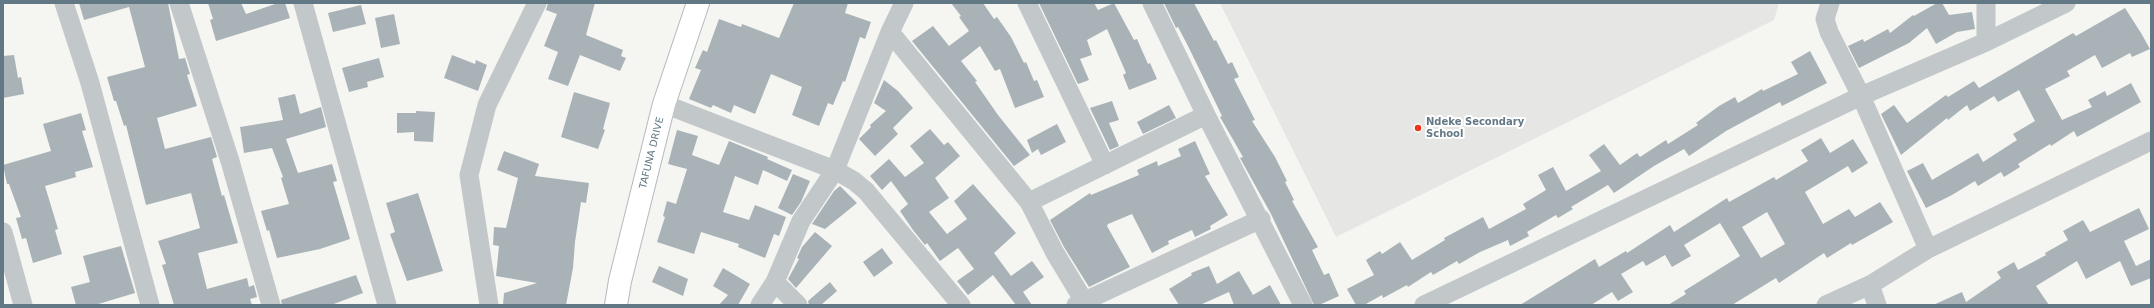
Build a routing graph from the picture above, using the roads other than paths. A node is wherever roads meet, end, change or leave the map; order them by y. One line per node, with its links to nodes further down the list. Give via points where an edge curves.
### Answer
1 (64, 3): 28 (street, via 90,83)
2 (179, 3): 29 (street, via 230,160)
3 (303, 3): 30 (street)
4 (536, 3): 31 (street, via 487,105 469,175)
5 (698, 3): 15 (main road, TAFUNA DRIVE)
6 (904, 3): 12 (street)
7 (1027, 3): 18 (street)
8 (1152, 3): 16 (street)
9 (1830, 3): 14 (street, via 1825,19 1829,32)
10 (1986, 3): 13 (street)
11 (2066, 3): 13 (street)
12 (890, 32): 19 (street); 20 (street)
13 (1986, 42): 14 (street)
14 (1861, 96): 23 (street); 37 (street)
15 (664, 104): 19 (street); 32 (main road, TAFUNA DRIVE)
16 (1206, 115): 18 (street); 21 (street)
17 (2149, 148): 23 (street)
18 (1105, 165): 20 (street)
19 (835, 170): 24 (street, via 801,221); 35 (street, via 866,191)
20 (1029, 202): 26 (street)
21 (1261, 219): 26 (street); 36 (street)
22 (3, 232): 27 (street)
23 (1928, 249): 25 (street)
24 (775, 282): 33 (street); 34 (street)
25 (1870, 285): 38 (street); 39 (street)
26 (1080, 303)
27 (23, 305)
28 (150, 305)
29 (271, 305)
30 (387, 305)
31 (489, 305)
32 (616, 305)
33 (760, 305)
34 (798, 305)
35 (961, 305)
36 (1303, 305)
37 (1424, 305)
38 (1826, 305)
39 (1877, 305)

